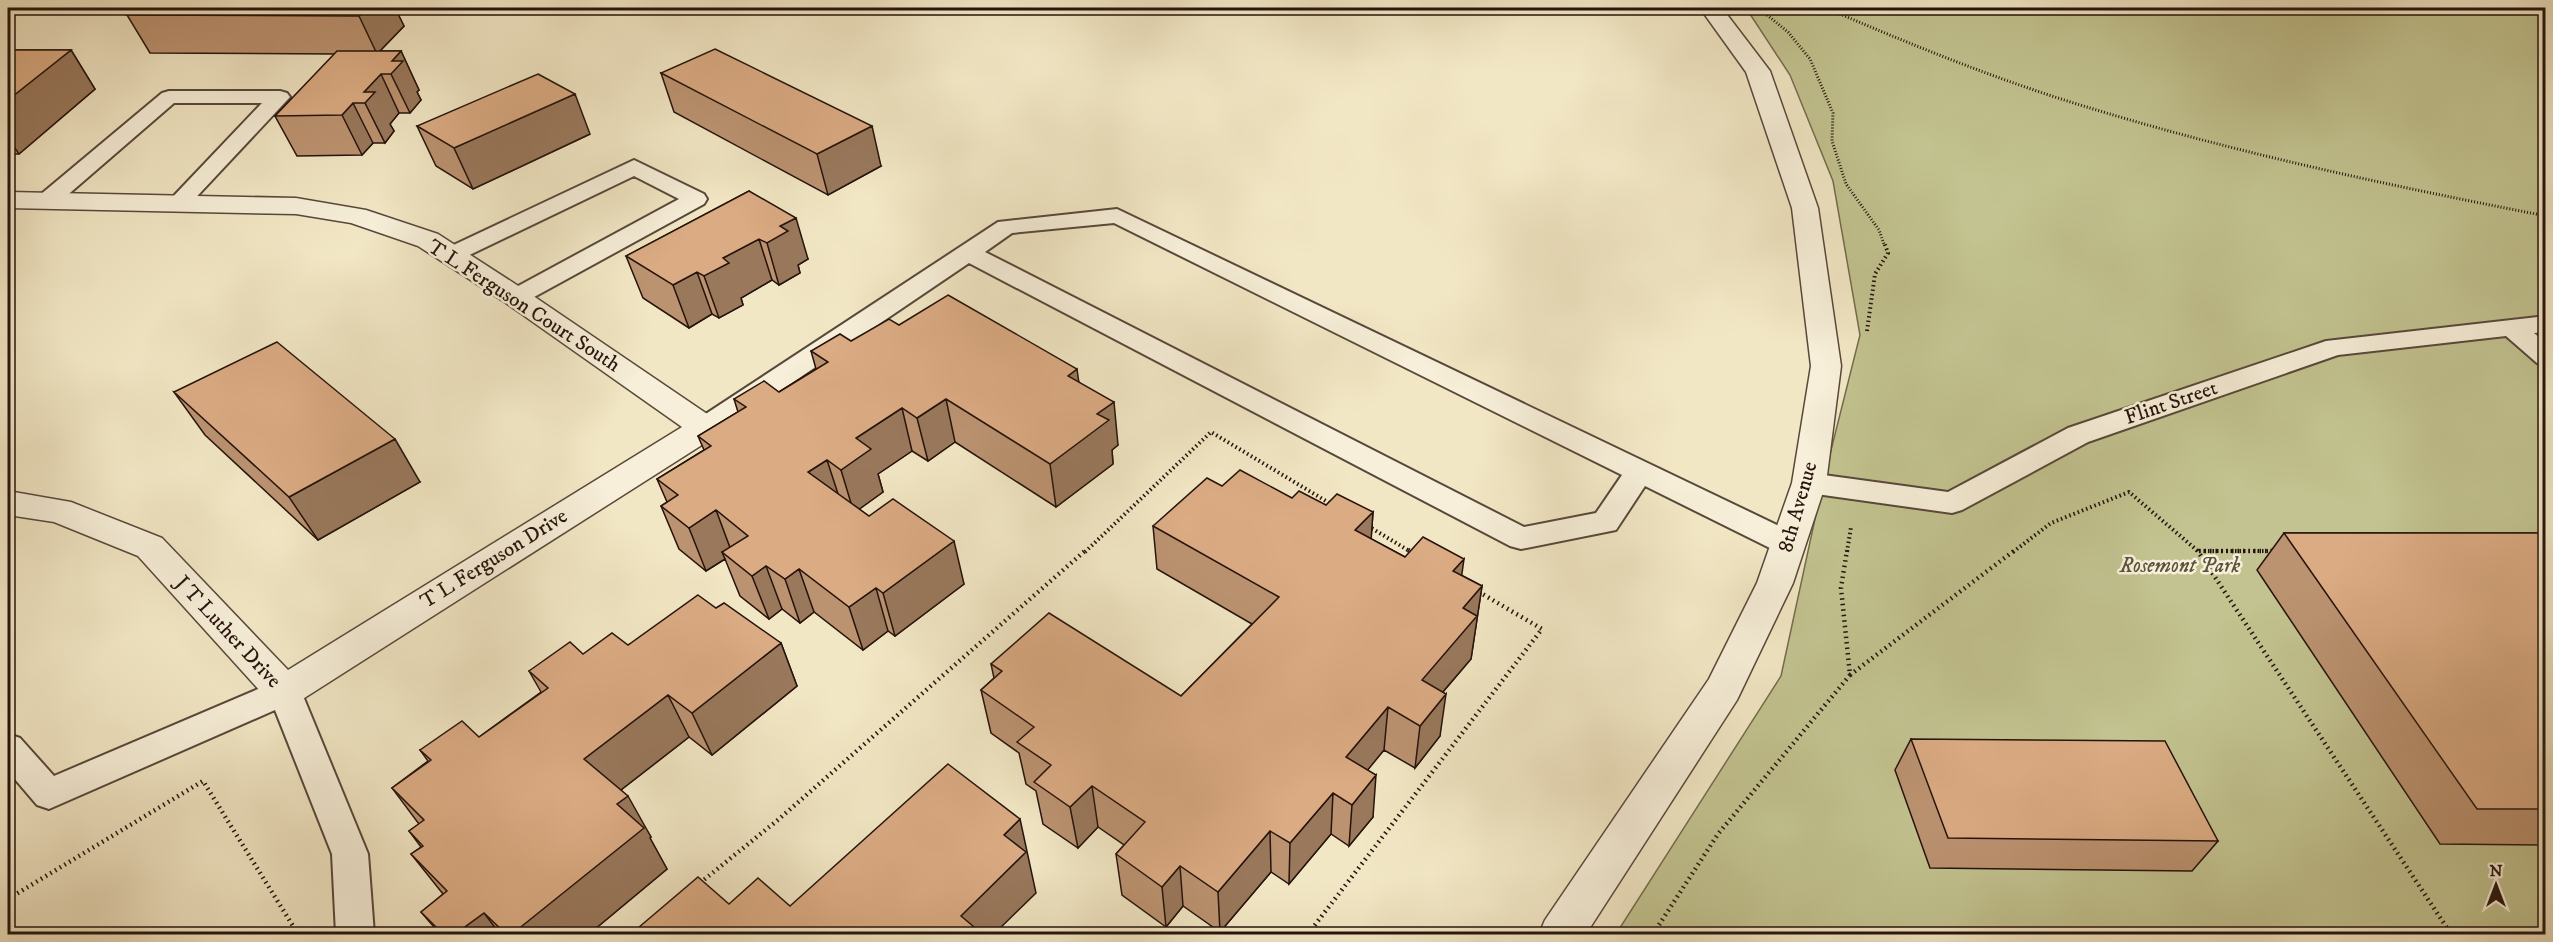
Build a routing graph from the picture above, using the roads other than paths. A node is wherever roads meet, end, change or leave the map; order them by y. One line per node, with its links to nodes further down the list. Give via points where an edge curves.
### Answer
1 (1711, 8): 13 (street, 8th Avenue, via 1758,71 1805,208 1826,366)
2 (8, 200): 3 (street, T L Ferguson Court South)
3 (48, 200): 4 (street, T L Ferguson Court South); 4 (lane, via 169,97 280,97)
4 (179, 202): 6 (street, T L Ferguson Court South, via 296,206 356,216 428,240)
5 (968, 253): 11 (lane); 12 (lane, via 1006,227 1117,216); 12 (lane, via 1521,538 1606,522)
6 (451, 255): 7 (street, T L Ferguson Court South); 7 (lane, via 634,167 696,199)
7 (516, 297): 11 (street, T L Ferguson Court South)
8 (2546, 324): 9 (lane, Flint Street)
9 (2512, 328): 10 (lane); 13 (lane, Flint Street, via 2335,347 2078,435 1952,503)
10 (2546, 357)
11 (705, 428): 16 (street, T L Ferguson Drive)
12 (1639, 471): 15 (lane)
13 (1809, 483): 15 (street, 8th Avenue)
14 (8, 503): 16 (street, J T Luther Drive, via 59,511 150,547)
15 (1789, 544): 19 (street, 8th Avenue, via 1775,583 1723,689)
16 (284, 691): 17 (lane, via 49,794); 18 (lane, J T Luther Drive, via 350,854)
17 (8, 748)
18 (355, 934)
19 (1561, 934)

